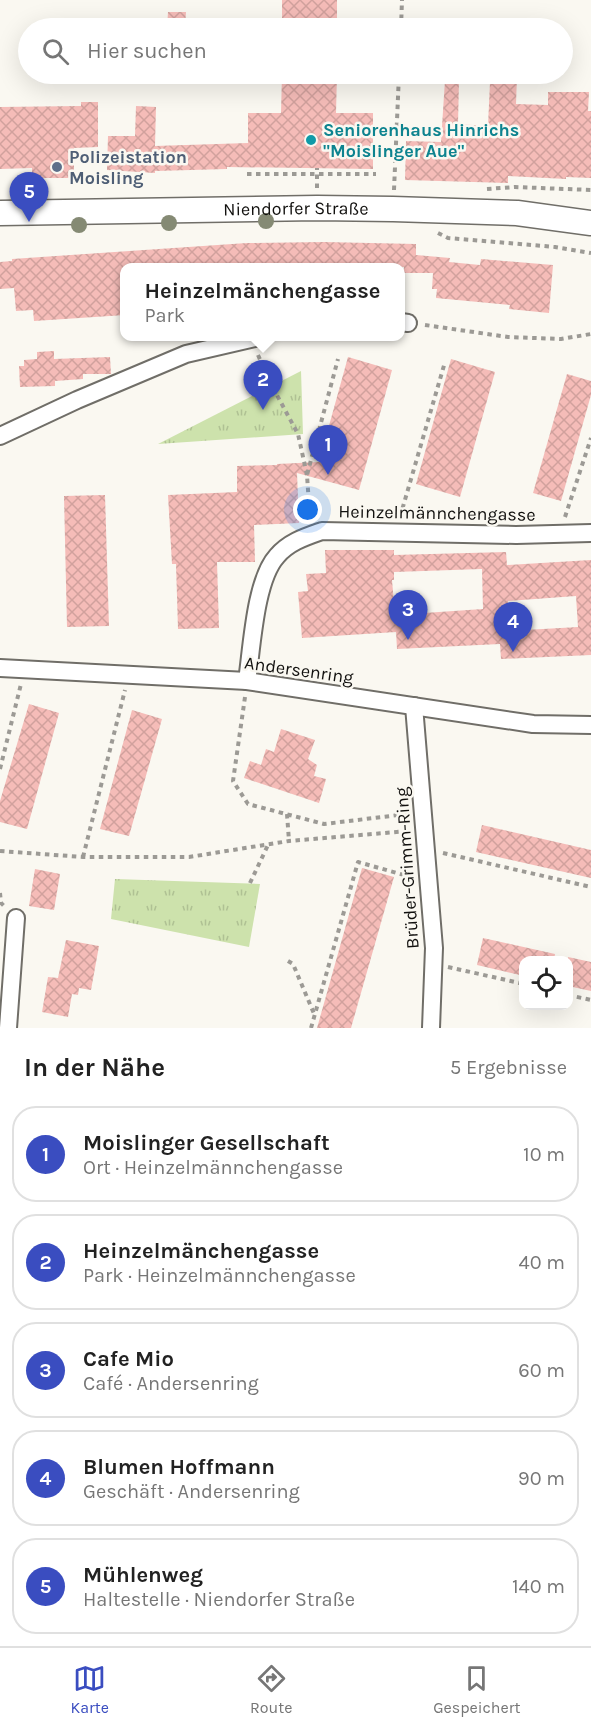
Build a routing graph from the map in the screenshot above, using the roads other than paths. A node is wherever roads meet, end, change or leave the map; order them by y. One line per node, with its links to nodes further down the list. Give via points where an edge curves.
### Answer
1 (0, 213): 2 (main road, Niendorfer Straße, via 393,209 517,213)
2 (591, 223)
3 (244, 341): 4 (street, via 186,354)
4 (0, 436)
5 (591, 533): 7 (street, Heinzelmännchengasse, via 312,534 294,542 267,571 261,586)
6 (0, 668): 7 (street, Andersenring)
7 (247, 681): 8 (street, Andersenring)
8 (414, 706): 9 (street, Andersenring, via 533,724); 12 (street, Brüder-Grimm-Ring, via 434,948)
9 (591, 725)
10 (16, 918): 11 (street)
11 (8, 1028)
12 (431, 1028)

